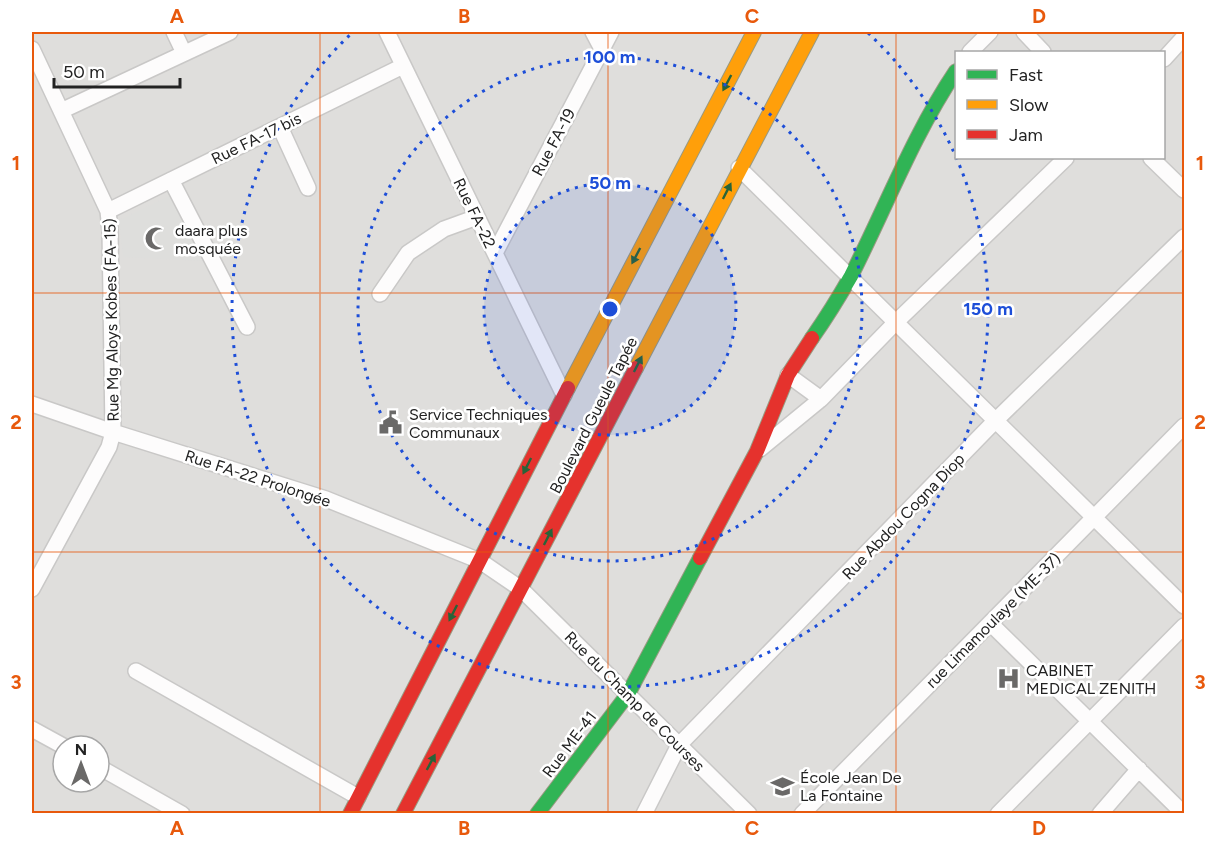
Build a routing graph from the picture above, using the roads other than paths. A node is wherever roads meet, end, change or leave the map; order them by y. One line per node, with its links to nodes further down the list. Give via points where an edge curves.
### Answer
1 (174, 32): 15 (street)
2 (230, 32): 15 (street)
3 (387, 32): 17 (street, Rue FA-22)
4 (593, 32): 12 (street)
5 (611, 32): 12 (street, Rue FA-19)
6 (754, 32): 36 (street, Boulevard Gueule Tapée, one-way to 36)
7 (812, 32): 23 (street, Boulevard Gueule Tapée)
8 (990, 32): 13 (street)
9 (1024, 32): 14 (street)
10 (1185, 37): 16 (street)
11 (32, 49): 19 (street, Rue Mg Aloys Kobes (FA-15))
12 (602, 49): 30 (street, Rue FA-19)
13 (971, 51)
14 (1042, 51)
15 (184, 53): 19 (street)
16 (1165, 58)
17 (403, 66): 20 (street, Rue FA-17 bis); 28 (street, Rue FA-22)
18 (955, 74): 31 (street, Rue ME-41, via 912,146)
19 (61, 111): 27 (street, Rue Mg Aloys Kobes (FA-15))
20 (280, 127): 24 (street, Rue FA-17 bis); 25 (street)
21 (1065, 159): 33 (street)
22 (1152, 159): 26 (street)
23 (739, 168): 31 (street); 46 (street, Boulevard Gueule Tapée, one-way to 23)
24 (171, 180): 27 (street, Rue FA-17 bis); 34 (street)
25 (308, 188)
26 (1185, 190)
27 (108, 211): 41 (street, Rue Mg Aloys Kobes (FA-15))
28 (477, 217): 30 (street, Rue FA-22); 32 (street, via 444,229 408,253)
29 (1185, 237): 39 (street, Rue Abdou Cogna Diop)
30 (495, 253): 36 (street, Rue FA-22)
31 (850, 277): 33 (street); 35 (street, Rue ME-41)
32 (380, 294)
33 (896, 322): 37 (street); 39 (street)
34 (247, 327)
35 (788, 375): 37 (street); 42 (street, Rue ME-41)
36 (564, 395): 44 (street, Boulevard Gueule Tapée, one-way to 44)
37 (821, 399): 42 (street)
38 (32, 404): 41 (street, Rue FA-22 Prolongée)
39 (996, 420): 43 (street); 55 (street, Rue Abdou Cogna Diop)
40 (1185, 426): 43 (street, rue Limamoulaye (ME-37))
41 (113, 432): 44 (street, Rue FA-22 Prolongée, via 326,499); 45 (street, Rue Mg Aloys Kobes (FA-15), via 109,447)
42 (757, 451): 51 (street, Rue ME-41)
43 (1094, 517): 47 (street); 48 (street, rue Limamoulaye (ME-37))
44 (480, 561): 46 (street, Rue FA-22 Prolongée); 58 (street, Boulevard Gueule Tapée, one-way to 58)
45 (32, 589)
46 (521, 589): 51 (street, Rue du Champ de Courses); 61 (street, Boulevard Gueule Tapée, one-way to 46)
47 (1185, 606)
48 (990, 623): 52 (street); 65 (street, rue Limamoulaye (ME-37))
49 (1185, 626): 52 (street)
50 (136, 671): 58 (street)
51 (628, 694): 55 (street, Rue du Champ de Courses); 62 (street, Rue ME-41)
52 (1090, 721): 56 (street); 66 (street)
53 (32, 729): 54 (street)
54 (51, 739)
55 (679, 745): 63 (street, Rue Abdou Cogna Diop); 64 (street, Rue du Champ de Courses)
56 (1139, 769): 67 (street); 68 (street)
57 (111, 774): 59 (street)
58 (358, 797): 60 (street, Boulevard Gueule Tapée)
59 (182, 813)
60 (350, 813)
61 (404, 813)
62 (537, 813)
63 (644, 813)
64 (749, 813)
65 (802, 813)
66 (998, 813)
67 (1100, 813)
68 (1184, 813)

